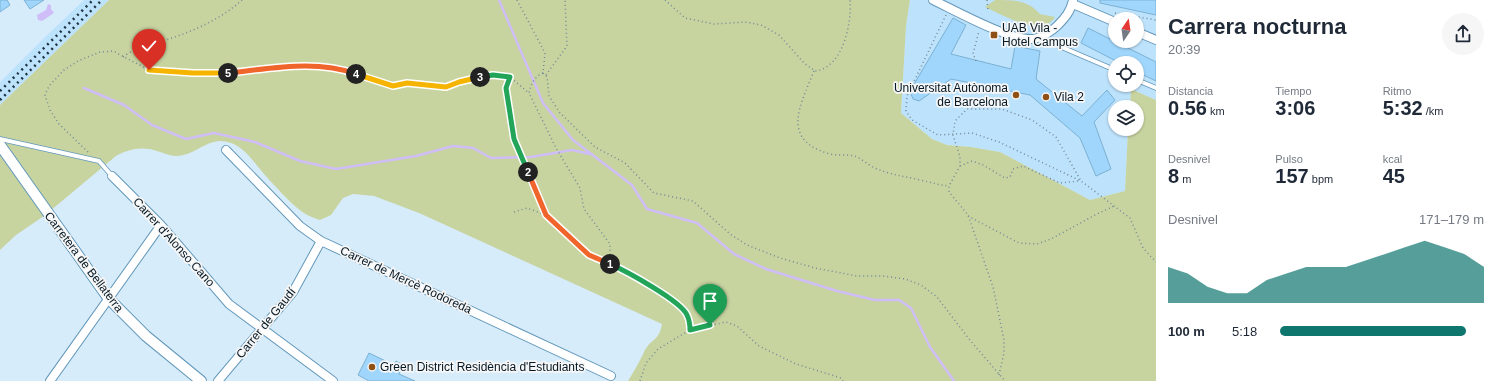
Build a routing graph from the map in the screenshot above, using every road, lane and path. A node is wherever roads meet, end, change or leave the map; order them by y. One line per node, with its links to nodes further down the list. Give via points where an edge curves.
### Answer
1 (242, 0): 18 (path, via 228,13 189,32 132,50)
2 (517, 0): 22 (path, via 545,53)
3 (565, 0): 23 (path, via 567,46)
4 (665, 0): 21 (path, via 685,18 714,24 745,22 761,25 779,35)
5 (850, 0): 21 (path, via 851,14 847,36 836,58 822,70)
6 (933, 0): 9 (street)
7 (986, 0): 10 (path)
8 (1073, 2): 12 (street); 16 (street, via 1065,18 1052,30)
9 (950, 8): 16 (street, via 1007,34 1022,39); 28 (path, via 915,77 907,96 906,111 912,120 932,132 938,135)
10 (988, 11)
11 (1144, 17): 13 (path)
12 (1108, 19)
13 (1156, 20)
14 (979, 31): 19 (path, via 973,54)
15 (1144, 35): 17 (street)
16 (1035, 39): 20 (lane, via 1052,43)
17 (1156, 40)
18 (123, 57): 24 (path, via 149,70 177,72 229,73 279,66 337,68 393,86 407,83 446,87 493,75); 32 (path, via 113,51 100,52 78,61 64,70 49,86 45,95 50,110 59,124)
19 (976, 60)
20 (1108, 67)
21 (814, 71): 36 (path, via 796,125 802,140 829,154 855,156 873,168 887,173)
22 (543, 73): 23 (path); 27 (path, via 536,76)
23 (546, 75): 48 (path, via 549,96 560,113 595,146 625,163 654,193 693,201 730,234 747,245 780,258 857,276 883,276 921,284 937,297)
24 (510, 77): 27 (path); 39 (path, via 506,88 514,139)
25 (1144, 83): 26 (lane)
26 (1156, 88)
27 (529, 93): 43 (path, via 556,148 580,188 584,209 610,244 610,255)
28 (953, 135): 33 (path); 35 (path, via 972,133 999,142); 35 (path, via 955,121 967,110 1002,109 1032,120 1056,137)
29 (0, 139): 32 (lane)
30 (0, 145): 45 (street, Carretera de Bellaterra)
31 (226, 150): 42 (street, Carrer de Mercè Rodoreda, via 300,226)
32 (99, 161): 34 (lane, Carrer d'Alonso Cano)
33 (960, 166): 35 (path, via 972,161 1005,178 1010,177 1013,169 1023,166 1060,183); 36 (path)
34 (112, 176): 41 (street, Carrer d'Alonso Cano)
35 (1081, 181): 37 (path)
36 (949, 186): 40 (path, via 949,192)
37 (1114, 206): 40 (path, via 1037,244 1019,243); 44 (path, via 1130,218 1143,248)
38 (514, 212): 39 (path, via 527,208)
39 (546, 215): 43 (path, via 589,255)
40 (968, 216): 48 (path, via 993,287 1004,340)
41 (161, 225): 45 (street); 46 (street, Carrer d'Alonso Cano, via 229,304)
42 (321, 240): 46 (street, Carrer de Gaudí, via 294,292); 49 (street, Carrer de Mercè Rodoreda)
43 (601, 260): 47 (path, via 676,303 687,314)
44 (1156, 262)
45 (109, 299): 50 (street); 51 (street, Carretera de Bellaterra, via 146,336)
46 (263, 330): 52 (street, Carrer de Gaudí); 53 (street, Carrer d'Alonso Cano)
47 (690, 330): 54 (path, via 658,349 646,363); 55 (path, via 726,322 737,326 759,346 796,364 841,378)
48 (999, 375): 56 (path)
49 (610, 376)
50 (50, 381)
51 (201, 381)
52 (218, 381)
53 (333, 381)
54 (640, 381)
55 (843, 381)
56 (1005, 381)

